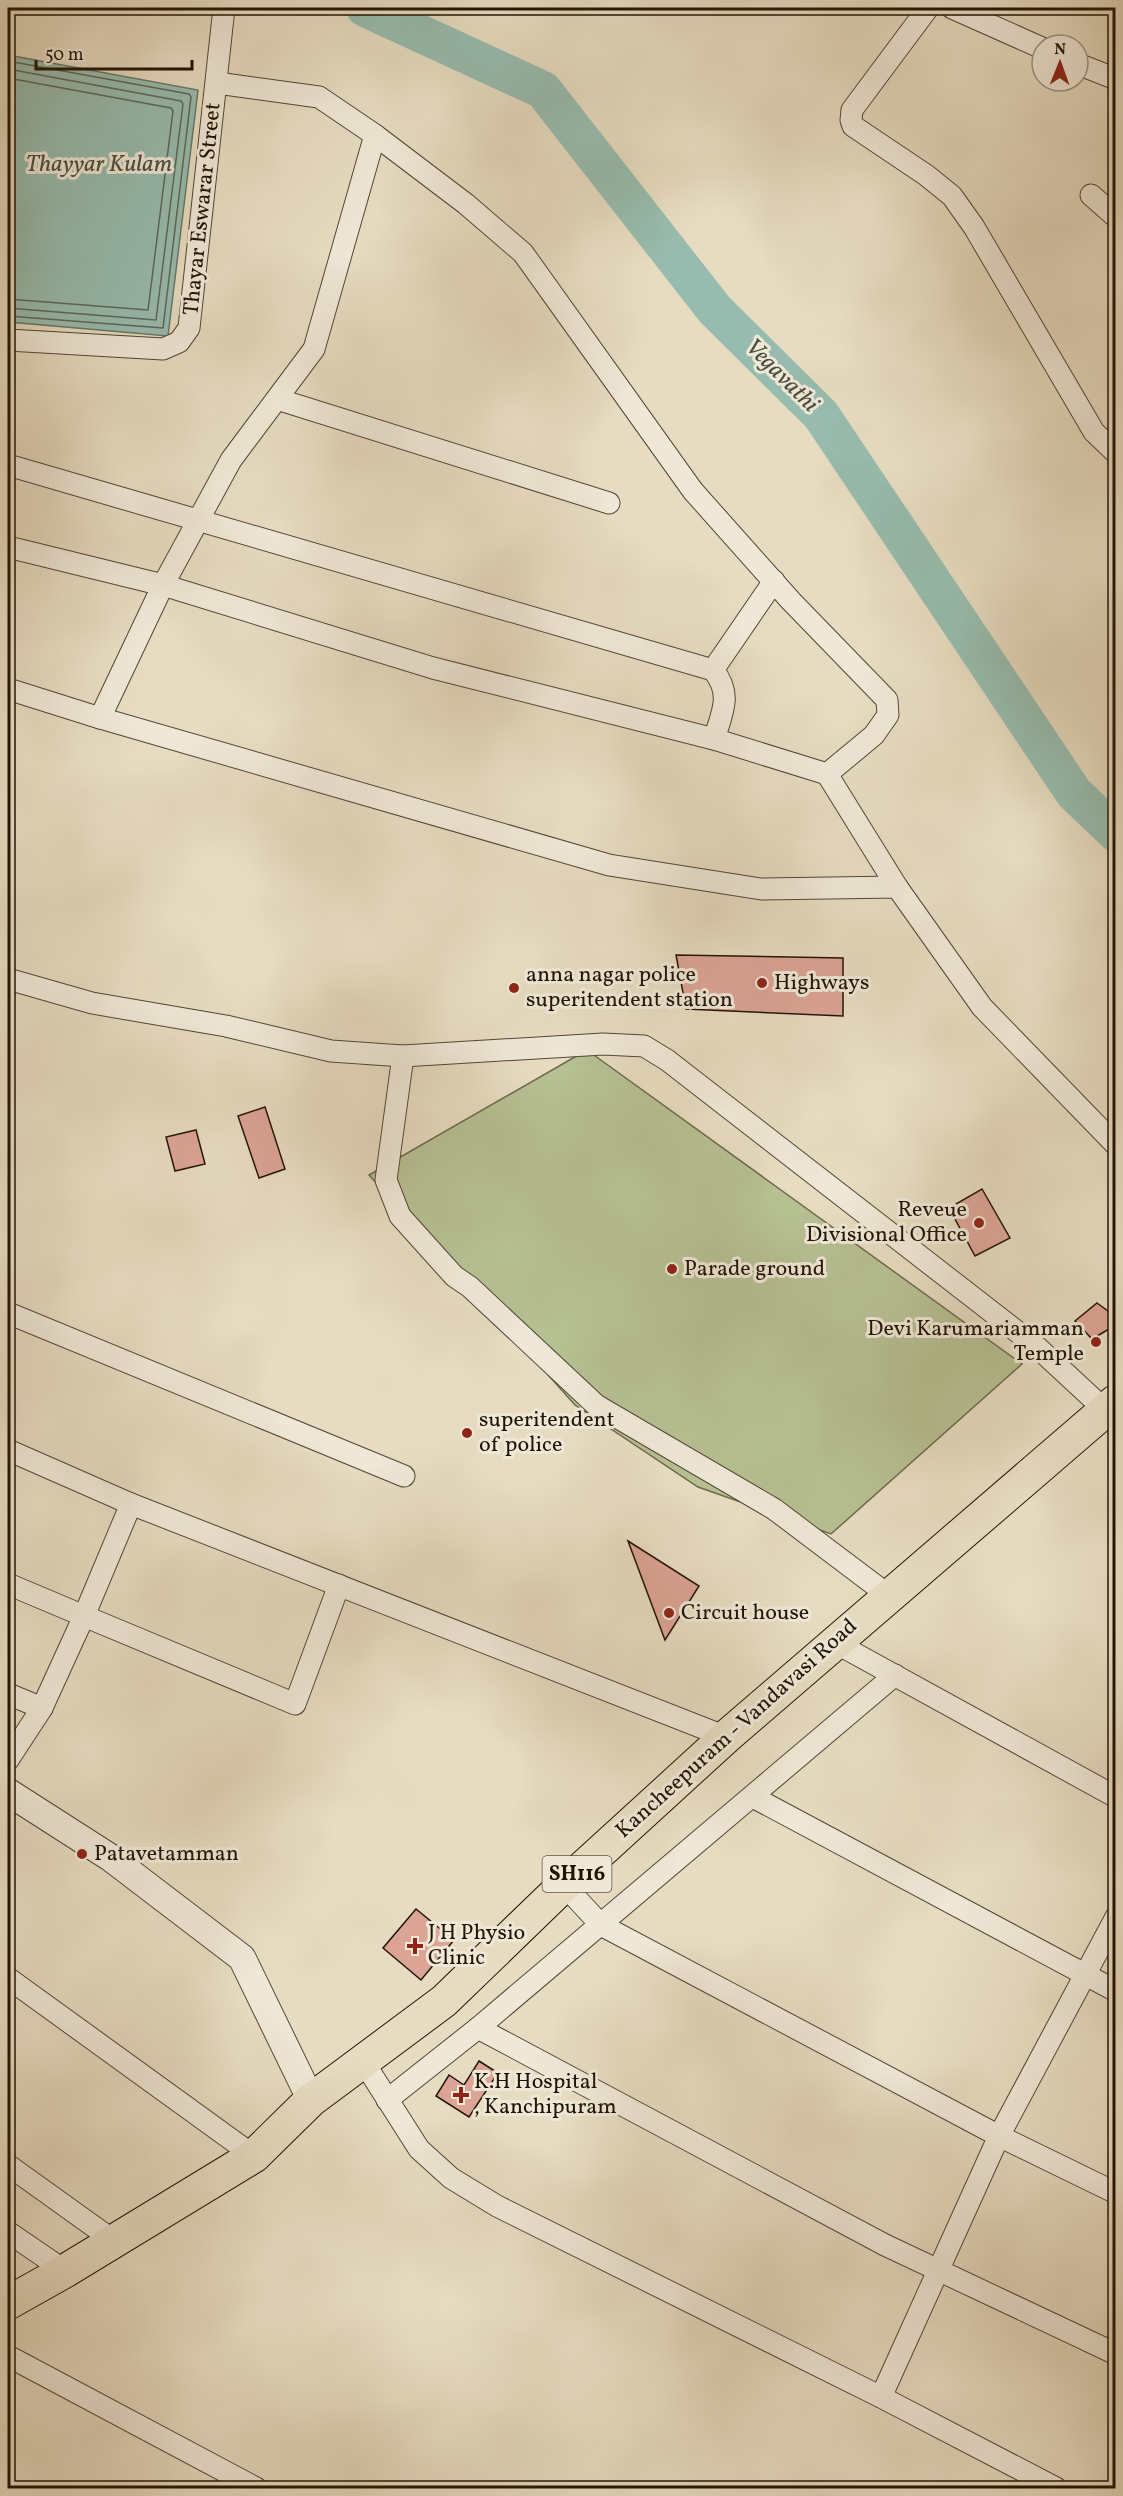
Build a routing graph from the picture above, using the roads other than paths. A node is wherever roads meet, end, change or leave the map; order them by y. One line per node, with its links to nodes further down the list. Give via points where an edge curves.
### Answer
1 (224, 8): 7 (street, Thayar Eswarar Street)
2 (928, 8): 13 (street, via 852,110 853,126 952,196 1094,432)
3 (952, 8): 4 (street)
4 (1030, 43)
5 (1090, 68): 6 (street)
6 (1116, 80)
7 (217, 83): 8 (street, via 319,97); 11 (street, Thayar Eswarar Street, via 189,328 179,342 163,349)
8 (375, 135): 12 (street, via 314,349); 18 (street, via 523,253 693,491)
9 (1091, 195): 10 (street)
10 (1116, 217)
11 (8, 340)
12 (277, 399): 15 (street); 16 (street, via 231,460)
13 (1116, 453)
14 (8, 465): 16 (street)
15 (609, 503)
16 (198, 521): 19 (street); 20 (street)
17 (8, 547): 19 (street)
18 (774, 581): 20 (street); 24 (street, via 887,700 888,715 874,735)
19 (163, 585): 22 (street); 23 (street, via 433,668)
20 (713, 670): 23 (street, via 722,681 725,700)
21 (8, 689): 22 (street)
22 (100, 718): 25 (street, via 609,864 761,888)
23 (714, 739): 24 (street)
24 (827, 774): 25 (street)
25 (897, 887): 28 (street, via 982,1007)
26 (8, 979): 27 (street, via 92,1003 226,1026 331,1051)
27 (403, 1056): 30 (street, via 603,1044 644,1046 668,1060); 36 (street, via 386,1180 400,1216 454,1276 596,1405 774,1509)
28 (1116, 1145)
29 (8, 1313): 32 (street)
30 (1110, 1405): 36 (main road, Kancheepuram - Vandavasi Road / SH116)
31 (8, 1450): 33 (street)
32 (404, 1476)
33 (131, 1504): 35 (street); 37 (street)
34 (8, 1584): 37 (street)
35 (339, 1585): 37 (street, via 295,1704); 42 (street)
36 (888, 1595): 38 (main road, Kancheepuram - Vandavasi Road / SH116)
37 (84, 1616): 41 (street)
38 (834, 1642): 39 (street); 42 (main road, Kancheepuram - Vandavasi Road / SH116)
39 (895, 1675): 45 (street); 46 (street)
40 (8, 1695): 41 (street)
41 (42, 1708): 43 (street)
42 (726, 1737): 47 (main road, Kancheepuram - Vandavasi Road / SH116)
43 (8, 1760)
44 (8, 1792): 55 (street, via 111,1858 242,1958)
45 (753, 1797): 49 (street); 50 (street)
46 (1116, 1797)
47 (564, 1885): 49 (street); 54 (main road, Kancheepuram - Vandavasi Road / SH116, via 444,2001)
48 (1116, 1917): 50 (street)
49 (601, 1925): 53 (street); 57 (street)
50 (1084, 1975): 52 (street); 57 (street)
51 (8, 1978): 58 (street)
52 (1116, 1991)
53 (478, 2028): 56 (street); 64 (street)
54 (363, 2061): 55 (main road, Kancheepuram - Vandavasi Road / SH116); 56 (street)
55 (311, 2100): 58 (main road, Kancheepuram - Vandavasi Road / SH116)
56 (387, 2100): 68 (street, via 419,2149 451,2178 497,2206)
57 (999, 2136): 60 (street); 64 (street)
58 (254, 2156): 62 (main road, Kancheepuram - Vandavasi Road / SH116)
59 (8, 2164): 62 (street)
60 (1116, 2193)
61 (8, 2232): 63 (street)
62 (114, 2241): 63 (main road, Kancheepuram - Vandavasi Road / SH116)
63 (65, 2271): 65 (main road, Kancheepuram - Vandavasi Road / SH116)
64 (938, 2271): 66 (street); 68 (street)
65 (8, 2304)
66 (1116, 2354)
67 (8, 2356): 69 (street)
68 (880, 2397): 70 (street)
69 (256, 2488)
70 (1056, 2488)

